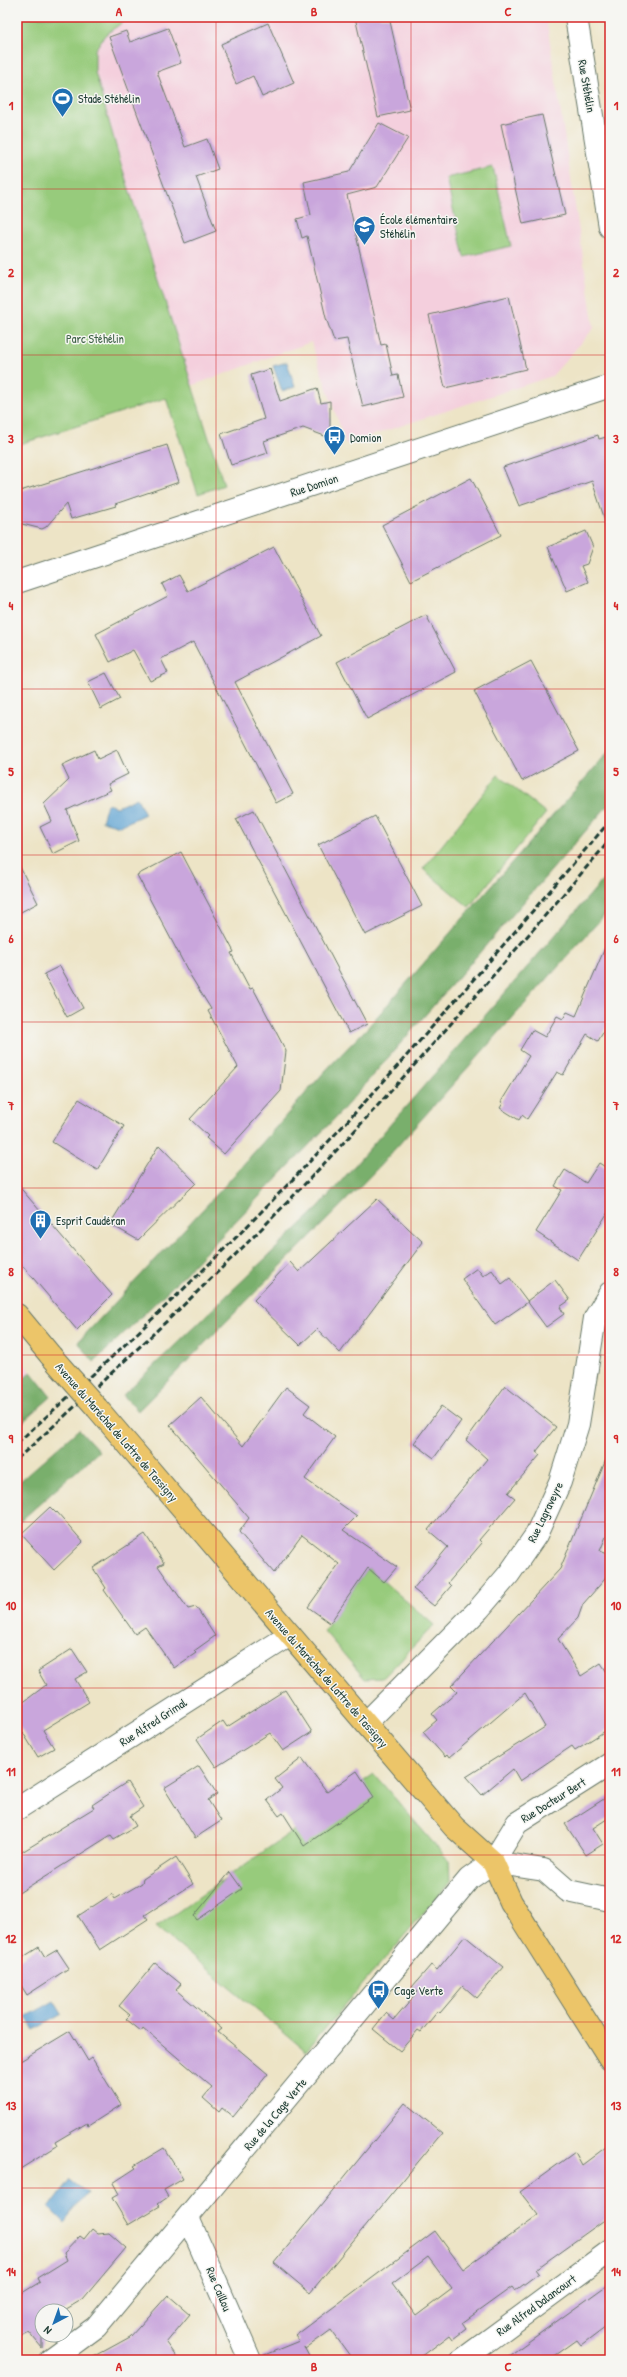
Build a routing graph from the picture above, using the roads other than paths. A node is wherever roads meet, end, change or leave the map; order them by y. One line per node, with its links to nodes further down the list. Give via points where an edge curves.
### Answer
1 (576, 17): 2 (street, Rue Stéhélin)
2 (604, 148): 3 (street, Rue Stéhélin)
3 (610, 227)
4 (610, 386): 5 (street, Rue Domion)
5 (17, 582)
6 (610, 1293): 9 (street, Rue Lagraveyre, via 595,1318 578,1424 560,1482 536,1535 509,1574 479,1609)
7 (17, 1315): 8 (main road, Avenue du Maréchal de Lattre de Tassigny, bridge)
8 (290, 1635): 9 (main road, Avenue du Maréchal de Lattre de Tassigny); 11 (street, Rue Alfred Grimal)
9 (366, 1723): 12 (main road, Avenue du Maréchal de Lattre de Tassigny, via 454,1827)
10 (610, 1764): 12 (street, Rue Docteur Bert, via 517,1823)
11 (17, 1809)
12 (492, 1862): 13 (street, via 544,1870 568,1891); 14 (main road, Avenue du Maréchal de Lattre de Tassigny, via 511,1902); 15 (street, Rue de la Cage Verte, via 469,1879)
13 (610, 1900)
14 (610, 2059)
15 (188, 2218): 17 (street, Rue de la Cage Verte, via 96,2327); 18 (street, Rue Caillou)
16 (610, 2251): 19 (street, Rue Alfred Dalancourt)
17 (51, 2360)
18 (250, 2360)
19 (462, 2360)

